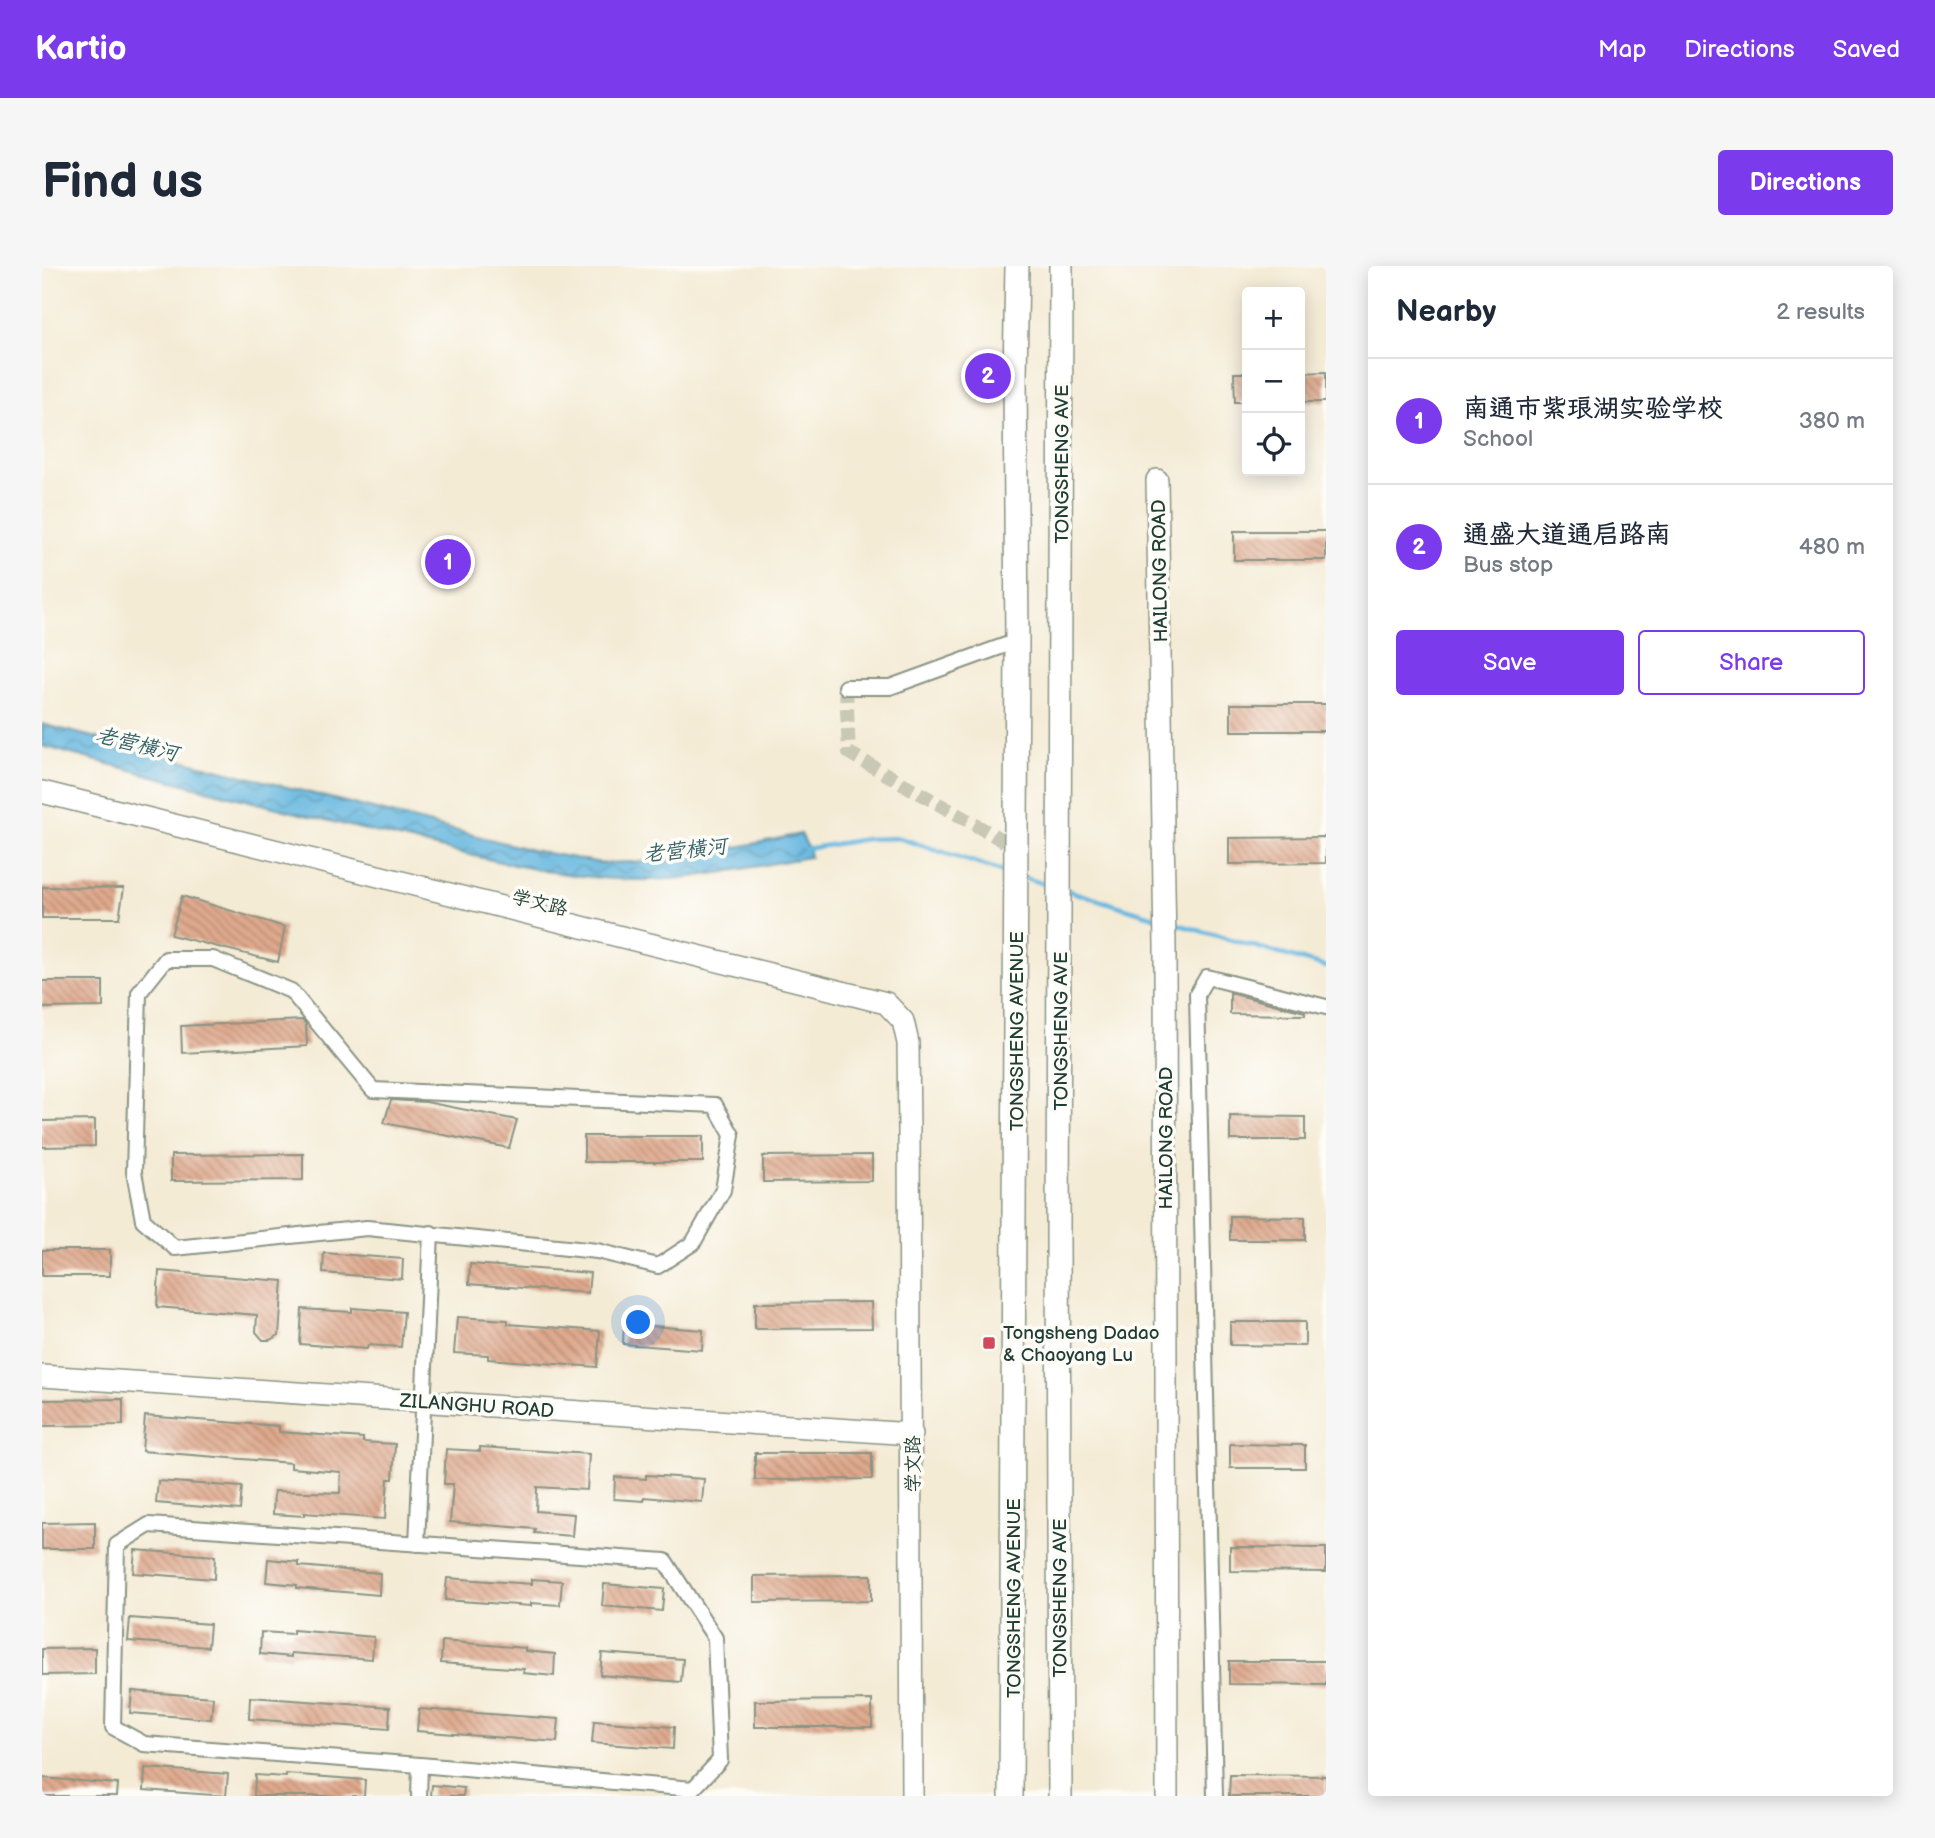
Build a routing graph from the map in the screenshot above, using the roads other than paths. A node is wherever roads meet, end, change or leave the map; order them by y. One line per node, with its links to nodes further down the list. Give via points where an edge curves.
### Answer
1 (1017, 266): 4 (main road, TONGSHENG AVENUE)
2 (1062, 266): 19 (main road, TONGSHENG AVE)
3 (1157, 480): 20 (street, HAILONG ROAD, via 1165,958)
4 (1017, 641): 5 (street, via 890,687); 18 (main road, TONGSHENG AVENUE)
5 (846, 687)
6 (42, 778): 9 (street, 学文路, via 891,991 913,1013 919,1044)
7 (42, 792): 9 (street, 学文路, via 886,1003 903,1021 908,1043)
8 (1326, 1007): 21 (street, via 1207,977 1197,993)
9 (909, 1132): 13 (street, 学文路)
10 (431, 1233): 10 (street, via 597,1251 658,1266 693,1243 723,1191 732,1135 715,1105 373,1090 291,990 213,959 166,959 139,993 134,1172 143,1220 175,1248 367,1228); 12 (street)
11 (42, 1376): 12 (street, ZILANGHU ROAD)
12 (423, 1402): 13 (street, ZILANGHU ROAD); 14 (street)
13 (912, 1434): 17 (street, 学文路)
14 (417, 1544): 15 (street, via 665,1561 715,1638 720,1760 693,1789); 15 (street, via 149,1525 117,1545 113,1727 144,1744)
15 (420, 1765): 16 (street)
16 (419, 1796)
17 (912, 1796)
18 (1012, 1796)
19 (1060, 1796)
20 (1167, 1796)
21 (1214, 1796)

